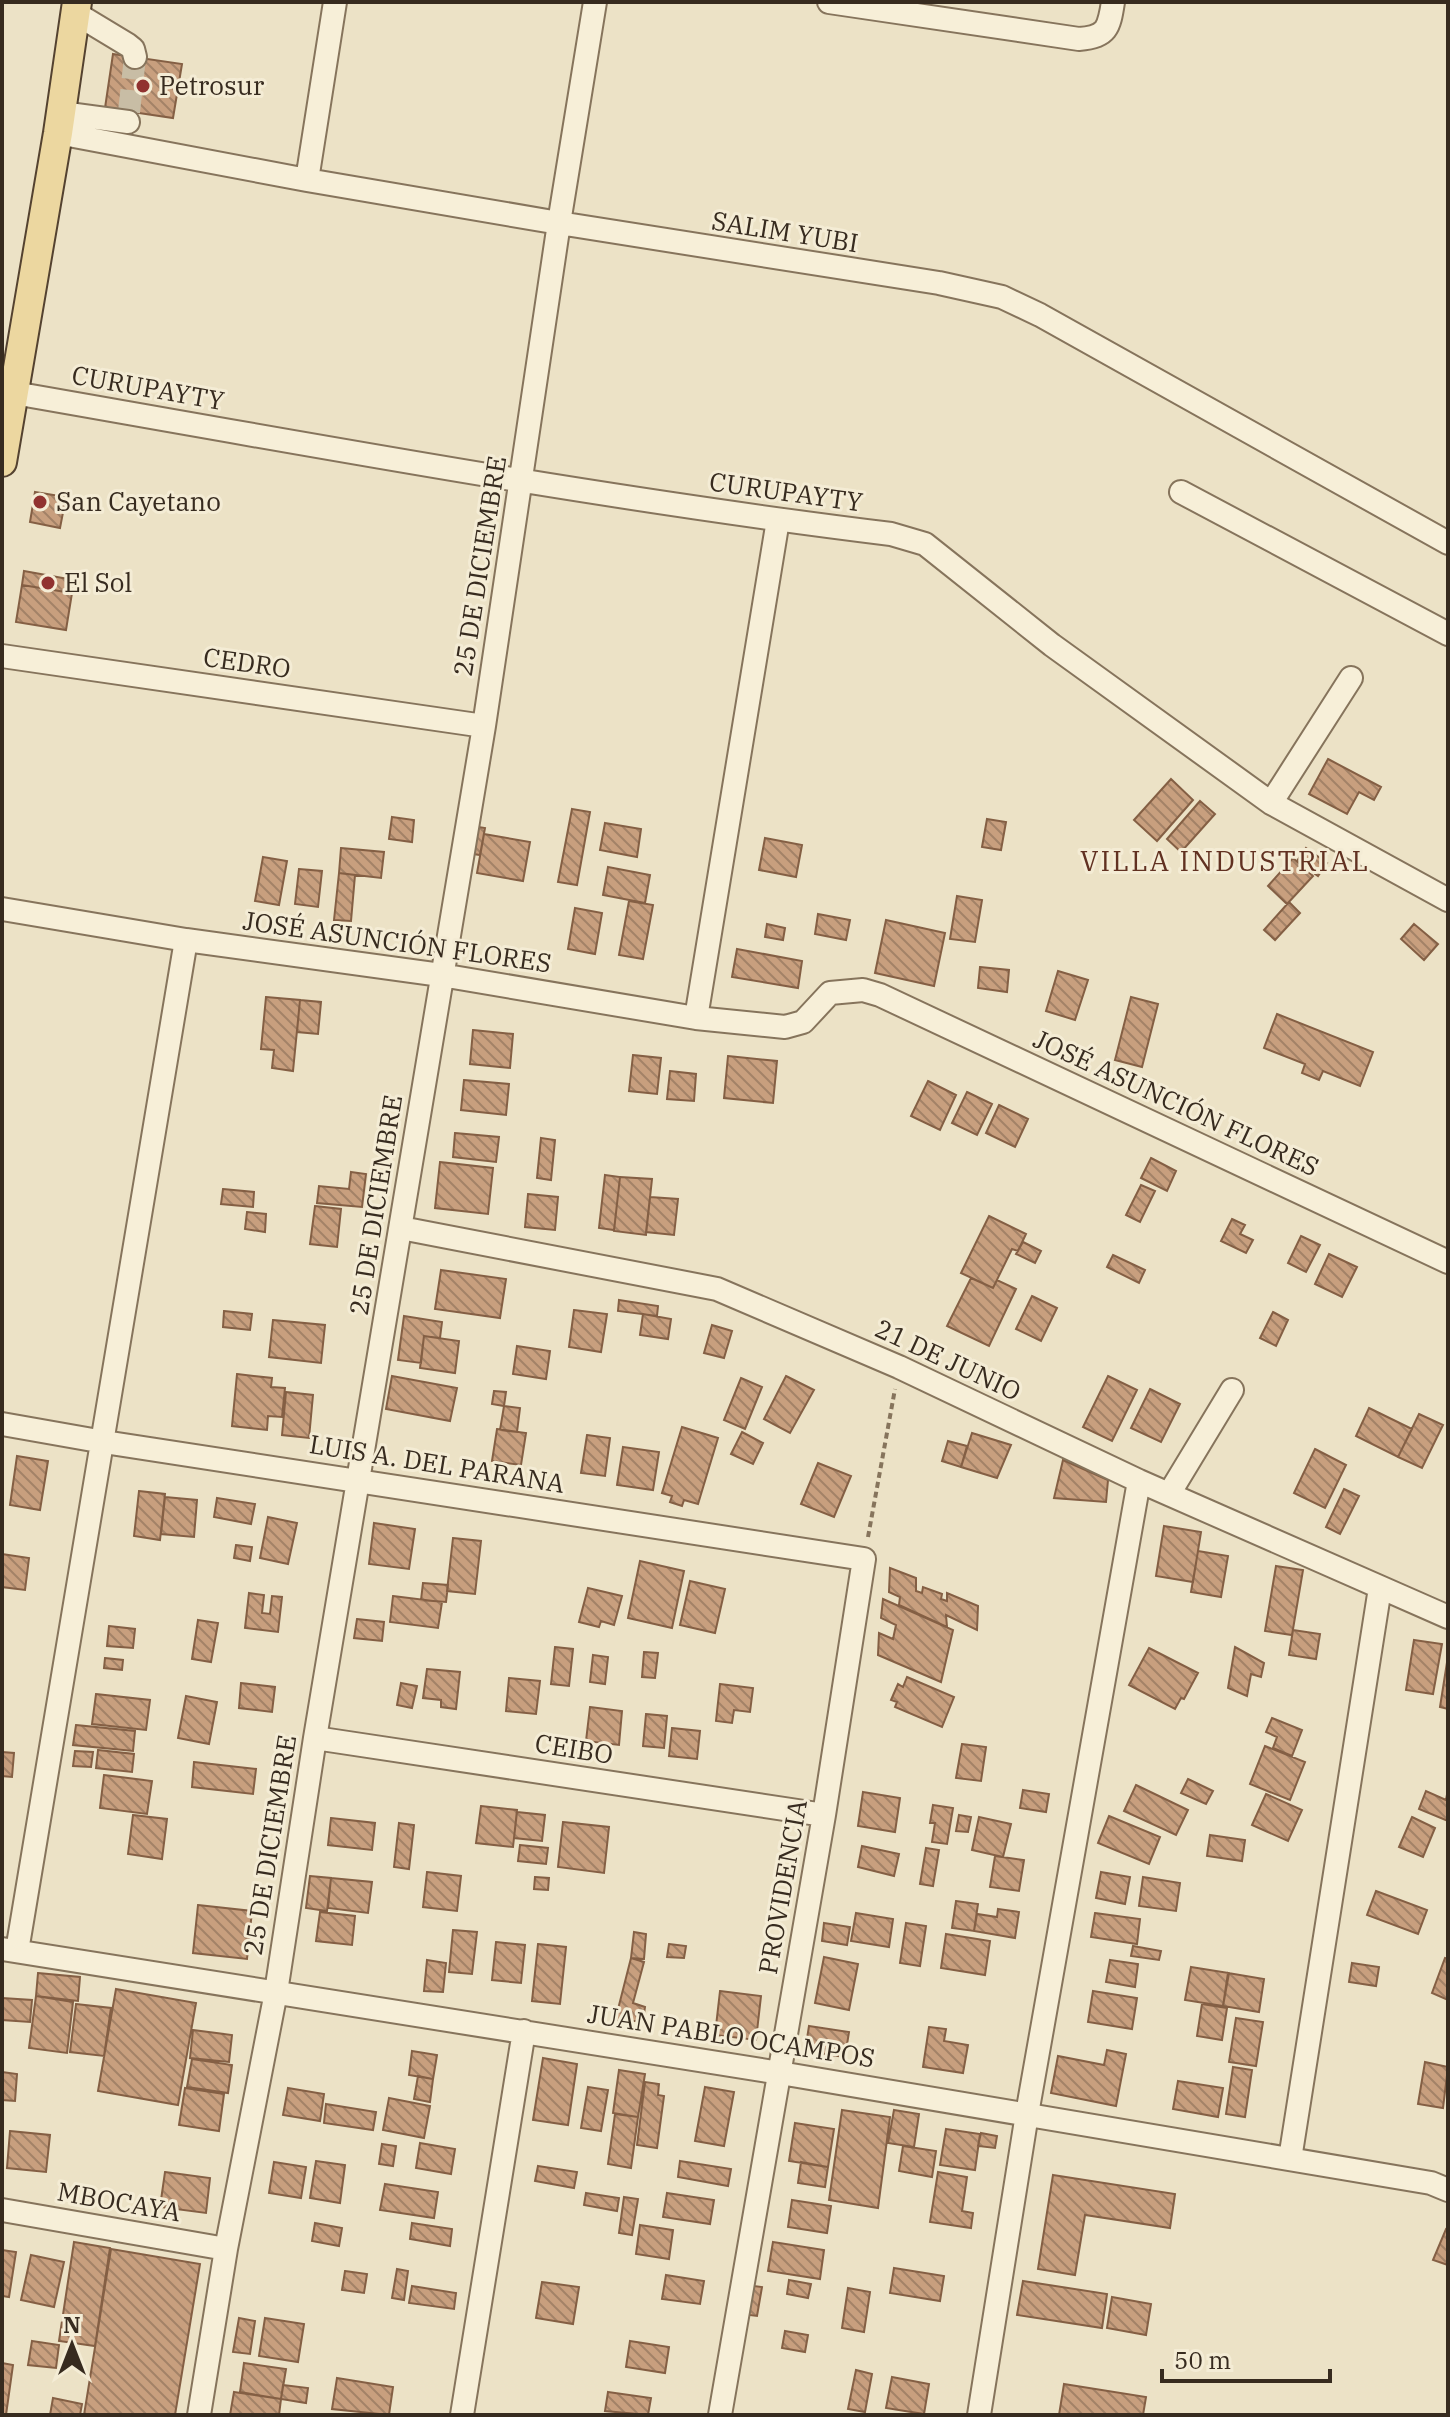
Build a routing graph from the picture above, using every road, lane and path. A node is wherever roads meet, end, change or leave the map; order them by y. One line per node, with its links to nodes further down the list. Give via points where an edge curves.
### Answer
1 (335, 2): 9 (street)
2 (595, 2): 10 (street, 25 DE DICIEMBRE)
3 (829, 2): 4 (street, via 1079,39 1096,38 1110,25)
4 (1113, 2)
5 (76, 8): 6 (street, via 133,49); 7 (main road)
6 (135, 57)
7 (60, 123): 8 (street, SALIM YUBI); 8 (street, via 128,117); 11 (main road)
8 (124, 145): 9 (street, SALIM YUBI)
9 (307, 180): 10 (street, SALIM YUBI)
10 (559, 223): 13 (street, 25 DE DICIEMBRE); 16 (street, SALIM YUBI, via 1002,297)
11 (14, 393): 12 (main road); 13 (street, CURUPAYTY)
12 (2, 462)
13 (521, 482): 15 (street, CURUPAYTY); 20 (street, 25 DE DICIEMBRE)
14 (1181, 492): 17 (street)
15 (778, 520): 21 (street, CURUPAYTY, via 891,534 925,544 1052,645); 26 (street)
16 (1448, 543)
17 (1448, 634)
18 (2, 656): 20 (street, CEDRO)
19 (1351, 678): 21 (street)
20 (484, 726): 25 (street, 25 DE DICIEMBRE)
21 (1271, 803): 22 (street, CURUPAYTY)
22 (1448, 900)
23 (2, 909): 24 (street, JOSÉ ASUNCIÓN FLORES)
24 (186, 940): 25 (street, JOSÉ ASUNCIÓN FLORES); 32 (street)
25 (441, 975): 26 (street, JOSÉ ASUNCIÓN FLORES); 27 (street, 25 DE DICIEMBRE)
26 (696, 1018): 28 (street, JOSÉ ASUNCIÓN FLORES, via 785,1027 803,1022 833,992 880,995)
27 (401, 1228): 29 (street, 21 DE JUNIO, via 702,1285); 33 (street, 25 DE DICIEMBRE)
28 (1448, 1262)
29 (899, 1367): 34 (street, 21 DE JUNIO); 36 (path)
30 (1232, 1390): 35 (street)
31 (2, 1424): 32 (street, LUIS A. DEL PARANA)
32 (104, 1442): 33 (street, LUIS A. DEL PARANA); 41 (street)
33 (359, 1480): 36 (street, LUIS A. DEL PARANA); 39 (street, 25 DE DICIEMBRE)
34 (1139, 1481): 35 (street, 21 DE JUNIO); 45 (street)
35 (1169, 1494): 37 (street, 21 DE JUNIO)
36 (864, 1559): 40 (street, PROVIDENCIA)
37 (1380, 1588): 38 (street, 21 DE JUNIO); 46 (street)
38 (1448, 1617)
39 (315, 1738): 40 (street, CEIBO); 42 (street, 25 DE DICIEMBRE)
40 (824, 1815): 44 (street, PROVIDENCIA)
41 (10, 1950): 42 (street, JUAN PABLO OCAMPOS)
42 (276, 1992): 43 (street, JUAN PABLO OCAMPOS); 49 (street, 25 DE DICIEMBRE)
43 (524, 2031): 44 (street, JUAN PABLO OCAMPOS); 51 (street)
44 (780, 2073): 45 (street, JUAN PABLO OCAMPOS); 52 (street, PROVIDENCIA)
45 (1027, 2114): 46 (street, JUAN PABLO OCAMPOS); 53 (street)
46 (1290, 2159): 47 (street, JUAN PABLO OCAMPOS)
47 (1448, 2190)
48 (2, 2210): 49 (street, MBOCAYA)
49 (226, 2249): 50 (street, 25 DE DICIEMBRE)
50 (199, 2415)
51 (462, 2415)
52 (720, 2415)
53 (979, 2415)

